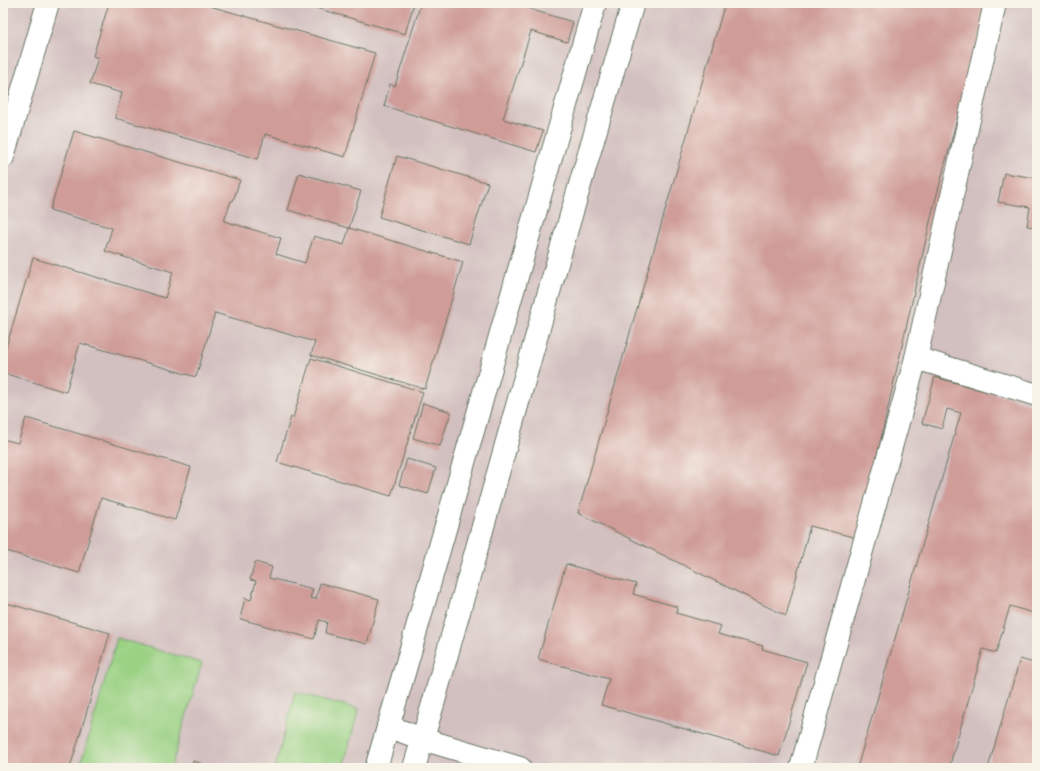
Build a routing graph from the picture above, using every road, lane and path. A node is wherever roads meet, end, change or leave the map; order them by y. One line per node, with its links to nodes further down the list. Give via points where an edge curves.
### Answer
1 (48, 3): 5 (street)
2 (595, 3): 8 (street)
3 (633, 3): 9 (street)
4 (995, 3): 6 (street)
5 (3, 157)
6 (916, 358): 7 (street); 13 (street)
7 (1037, 395)
8 (388, 726): 9 (street); 10 (street)
9 (422, 739): 11 (street); 12 (street)
10 (376, 768)
11 (414, 768)
12 (520, 768)
13 (801, 768)

